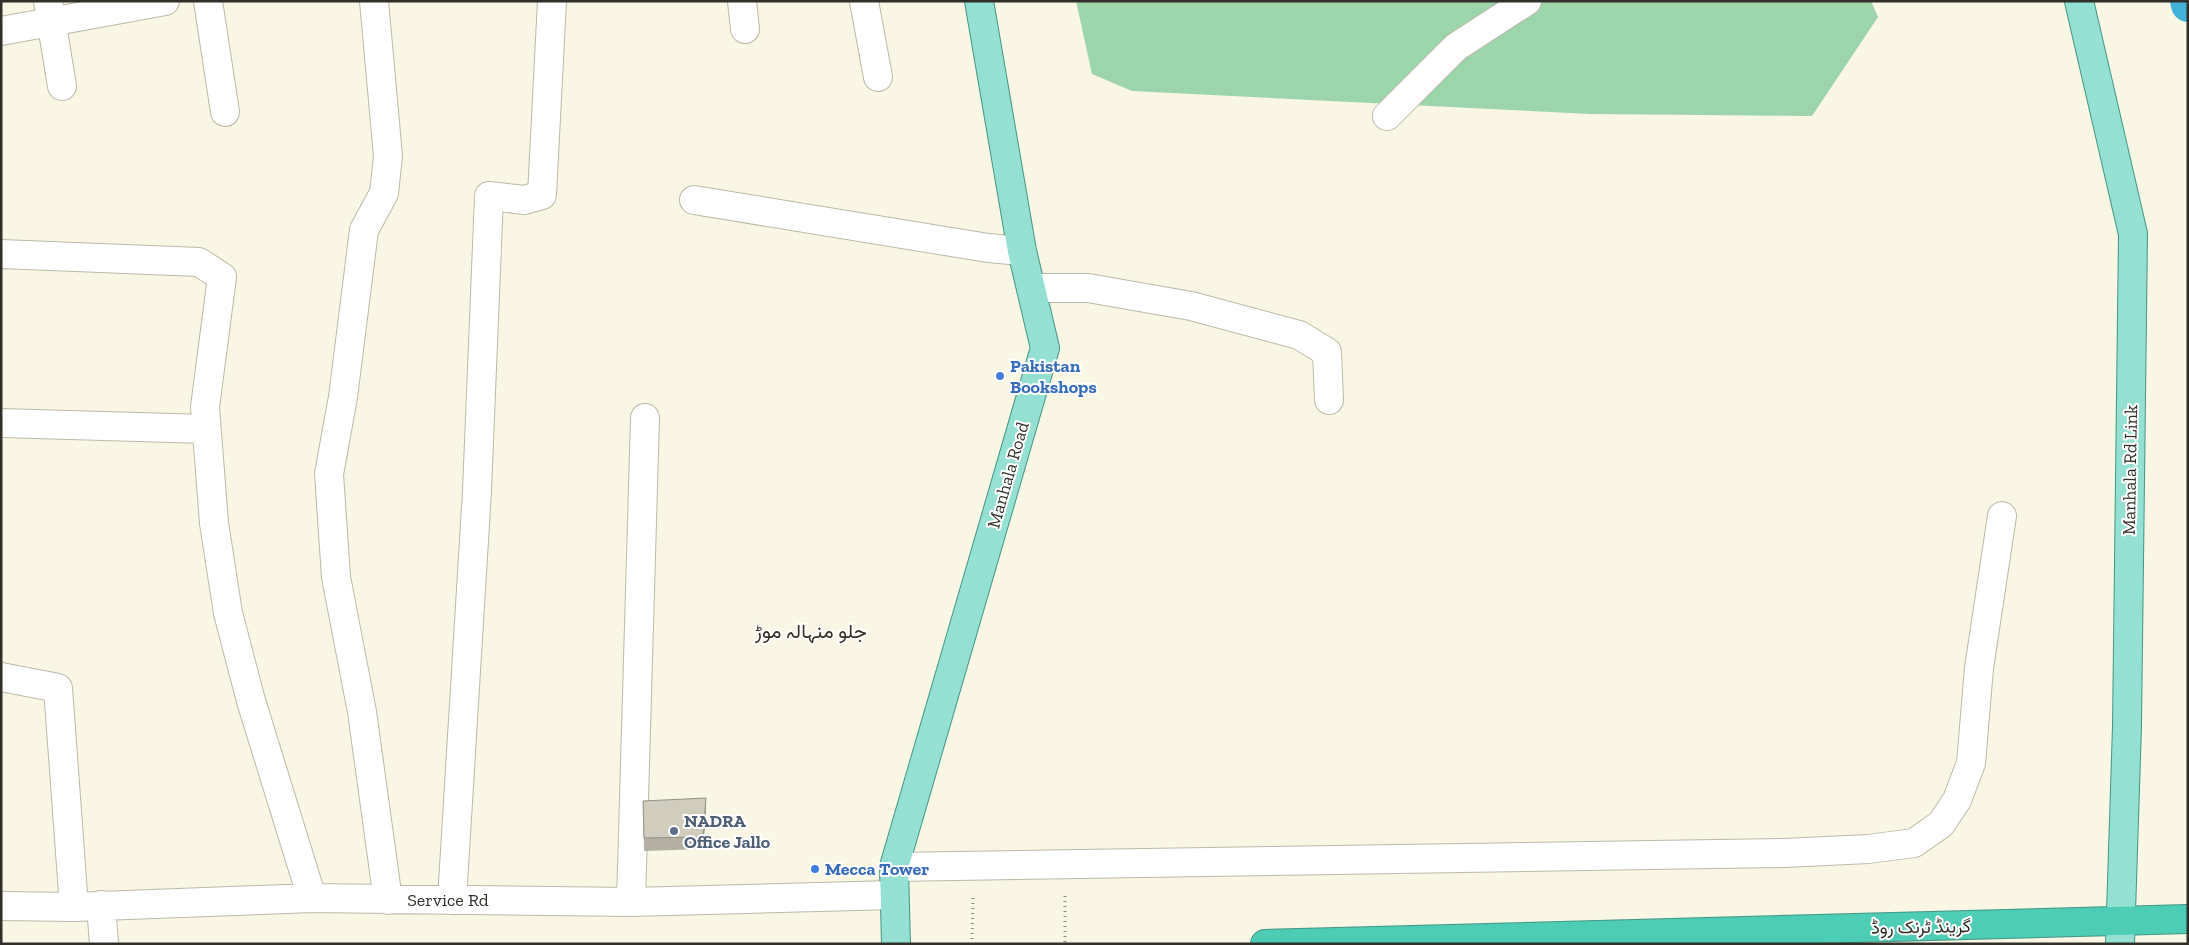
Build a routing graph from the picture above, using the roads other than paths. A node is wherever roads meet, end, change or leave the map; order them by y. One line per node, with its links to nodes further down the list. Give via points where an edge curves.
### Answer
1 (165, 1): 10 (street)
2 (208, 1): 15 (street)
3 (374, 1): 30 (street, via 387,165 384,193 364,230 343,397 329,474 336,577 362,712)
4 (552, 1): 31 (street, via 542,195 524,200 489,196 477,491)
5 (742, 1): 11 (street)
6 (864, 1): 13 (street)
7 (978, 1): 18 (main road, Manhala Road)
8 (1527, 1): 16 (street, via 1456,47)
9 (2080, 1): 37 (main road, Manhala Rd Link, via 2133,234 2127,726)
10 (50, 12): 12 (street); 14 (street)
11 (745, 29)
12 (1, 32)
13 (878, 77)
14 (62, 86)
15 (225, 112)
16 (1387, 116)
17 (694, 200): 18 (street)
18 (1022, 251): 20 (main road, Manhala Road)
19 (1, 254): 24 (street, via 199,262 222,277 205,407)
20 (1031, 288): 21 (street, via 1088,288 1191,306 1299,335 1327,352); 27 (main road, Manhala Road, via 1045,348)
21 (1329, 400)
22 (644, 418): 32 (street)
23 (1, 423): 24 (street)
24 (206, 429): 29 (street, via 214,523 228,613 251,701)
25 (2002, 516): 27 (street, via 1979,668 1971,763 1957,800 1941,824 1914,843 1785,853)
26 (1, 677): 35 (street, via 58,688)
27 (894, 867): 28 (main road, Manhala Road)
28 (894, 895): 32 (street, Service Rd); 39 (main road, Manhala Road)
29 (312, 898): 30 (street, Service Rd); 33 (street, Service Rd)
30 (388, 900): 31 (street, Service Rd)
31 (452, 900): 32 (street, Service Rd)
32 (631, 902)
33 (101, 905): 35 (street, Service Rd); 38 (street)
34 (1, 906): 35 (street, Service Rd)
35 (74, 907)
36 (2188, 919): 37 (highway, گرینڈ ٹرنک روڈ, via 2155,919)
37 (2120, 932): 40 (highway, گرینڈ ٹرنک روڈ, via 2002,925)
38 (104, 944)
39 (896, 944)
40 (1265, 944)

